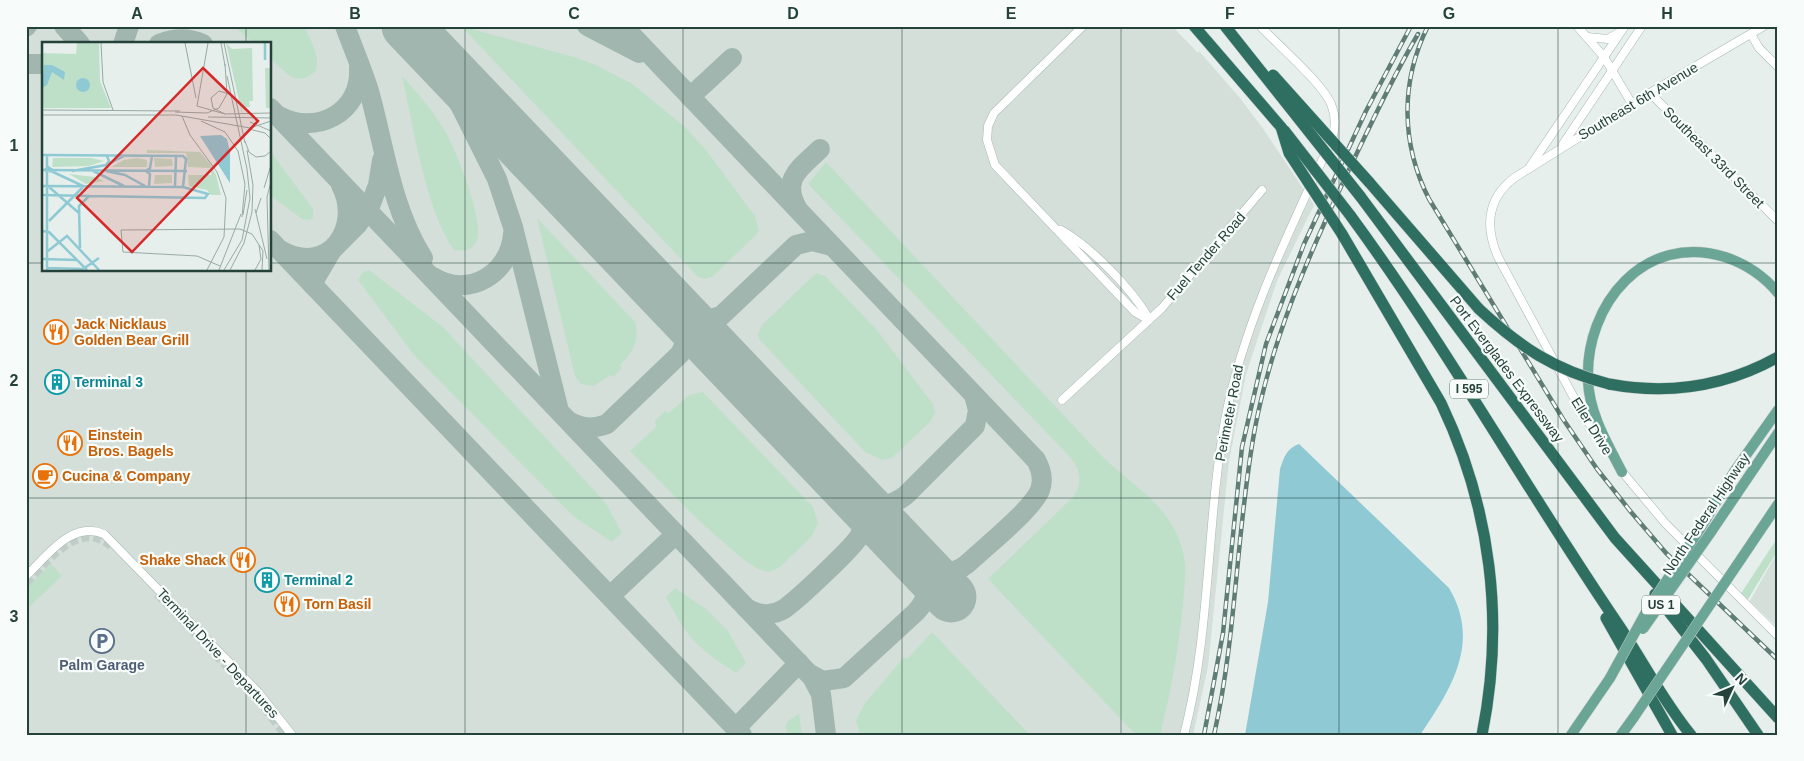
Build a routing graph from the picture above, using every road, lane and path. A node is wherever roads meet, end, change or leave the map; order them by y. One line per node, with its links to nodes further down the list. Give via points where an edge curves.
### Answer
1 (1083, 26): 23 (street, via 999,107 991,119 988,148 996,164 1058,228 1071,247 1135,312)
2 (1194, 26): 16 (highway, I 595)
3 (1226, 26): 24 (highway, bridge, via 1292,94 1479,309 1512,339 1550,363 1591,380 1662,390 1714,383); 30 (highway, Port Everglades Expressway / I 595, bridge, via 1360,196)
4 (1260, 26): 37 (street, Perimeter Road, via 1322,90 1333,109 1335,121 1332,139 1271,272 1242,350 1232,388 1218,460 1202,639)
5 (1576, 26): 10 (street)
6 (1642, 26): 13 (street)
7 (1764, 26): 9 (street, Southeast 6th Avenue)
8 (1625, 27): 10 (street, via 1608,39); 11 (street)
9 (1751, 34): 12 (street); 14 (street, Southeast 6th Avenue)
10 (1587, 37): 11 (street)
11 (1604, 57): 13 (street); 18 (street)
12 (1778, 68)
13 (1613, 70): 15 (street); 17 (street)
14 (1650, 93): 15 (street, Southeast 6th Avenue); 21 (street, Southeast 33rd Street)
15 (1632, 104): 17 (street, Southeast 6th Avenue)
16 (1281, 127): 31 (highway, I 595, bridge, via 1350,216 1447,355); 38 (highway, bridge, via 1289,153 1342,234 1441,404 1473,484 1487,542 1494,599 1491,685)
17 (1561, 148): 18 (street, Southeast 6th Avenue)
18 (1528, 169): 19 (street, Southeast 6th Avenue)
19 (1514, 178): 28 (street, Eller Drive, via 1500,190 1491,210 1490,226 1495,249 1580,409)
20 (1262, 190): 23 (street, Fuel Tender Road)
21 (1778, 221)
22 (1778, 293): 28 (main road, via 1763,278 1738,263 1692,251 1653,261 1618,288 1603,311 1592,338 1588,382 1599,426)
23 (1149, 320): 25 (street, Fuel Tender Road)
24 (1778, 356)
25 (1062, 400)
26 (1778, 410): 34 (main road, bridge, via 1645,614)
27 (1778, 433): 34 (main road, North Federal Highway / US 1, bridge)
28 (1622, 472): 33 (street, Eller Drive, via 1665,523)
29 (1778, 504): 40 (main road, US 1, bridge)
30 (1615, 538): 35 (highway, Port Everglades Expressway); 43 (highway, via 1722,680)
31 (1579, 568): 41 (highway); 42 (highway)
32 (26, 576): 36 (street, Terminal Drive - Departures, via 74,533 88,529 104,534 258,692)
33 (1778, 636)
34 (1610, 678): 39 (main road, North Federal Highway / US 1)
35 (1775, 715)
36 (292, 735)
37 (1184, 735)
38 (1482, 735)
39 (1571, 735)
40 (1621, 735)
41 (1672, 735)
42 (1691, 735)
43 (1758, 735)

